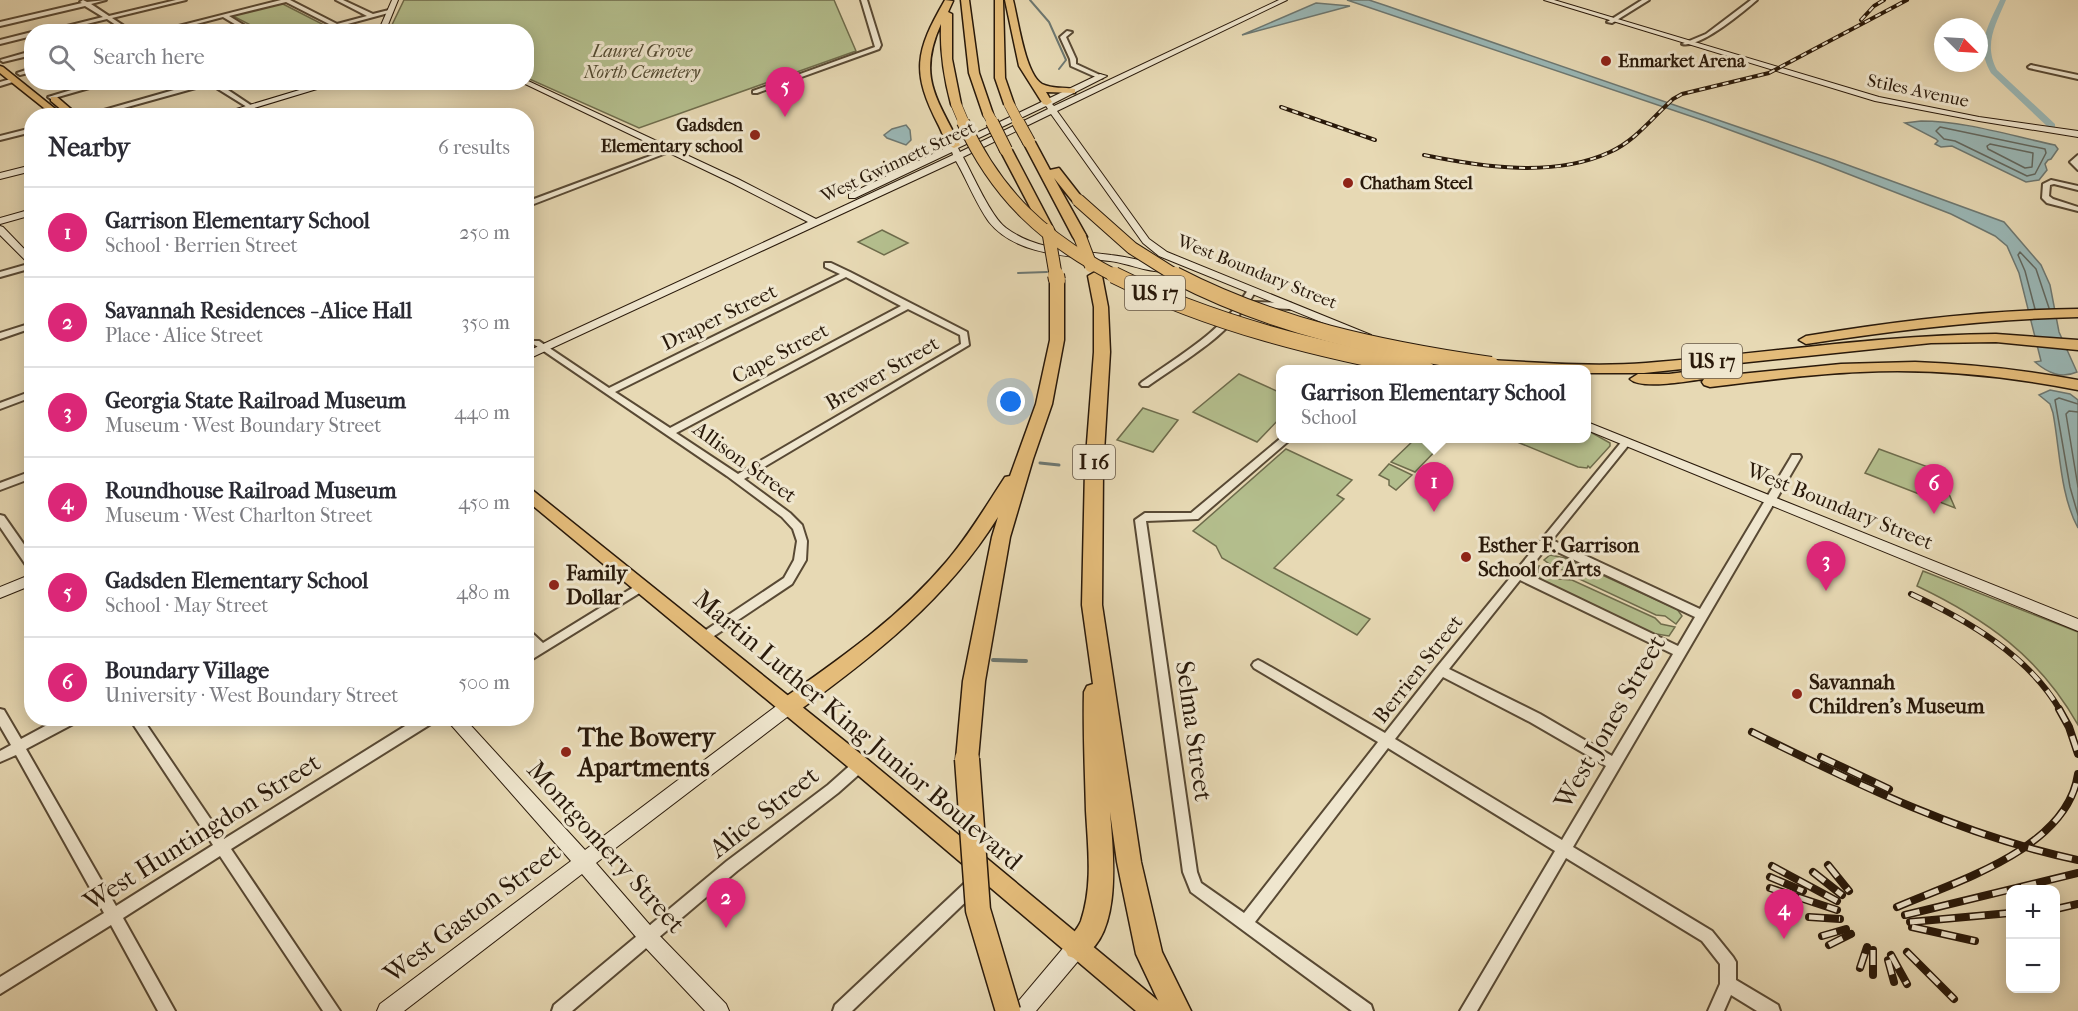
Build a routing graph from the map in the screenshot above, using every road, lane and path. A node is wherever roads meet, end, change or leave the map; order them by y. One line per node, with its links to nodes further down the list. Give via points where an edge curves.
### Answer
1 (80, 0): 18 (street)
2 (103, 0): 18 (street)
3 (183, 0): 22 (street)
4 (287, 0): 20 (street); 29 (street)
5 (339, 0): 21 (street)
6 (395, 0): 19 (main road)
7 (864, 0): 55 (street, via 877,48)
8 (949, 0): 67 (highway, via 930,42 924,70); 105 (highway, US 17, bridge, via 946,59 965,129 1000,186 1035,224 1101,268 1191,309 1275,336)
9 (965, 0): 121 (highway, bridge, via 979,96 1048,230 1057,280 1057,340 1044,404)
10 (999, 0): 66 (highway, I 16, bridge, via 1000,78)
11 (1009, 0): 46 (highway, via 1019,50)
12 (1268, 0): 41 (main road, West Gwinnett Street)
13 (1284, 0): 58 (main road, West Gwinnett Street)
14 (1537, 0): 23 (main road, Stiles Avenue)
15 (1547, 0): 23 (main road, Stiles Avenue)
16 (1646, 0): 23 (street)
17 (1754, 0): 35 (street, via 1708,35)
18 (86, 4): 22 (street); 24 (street)
19 (389, 12): 21 (street); 31 (main road)
20 (224, 15): 27 (street); 28 (street)
21 (372, 16): 30 (street)
22 (108, 17): 25 (street); 26 (street)
23 (1613, 21): 35 (main road, Stiles Avenue)
24 (0, 24)
25 (79, 24)
26 (118, 24)
27 (189, 24)
28 (239, 24)
29 (332, 24)
30 (338, 24)
31 (384, 24)
32 (1070, 32): 41 (street, via 1063,37 1073,64)
33 (24, 36): 34 (street)
34 (0, 42)
35 (1687, 43): 64 (main road, Stiles Avenue, via 1908,106)
36 (24, 55): 37 (street)
37 (1, 62): 40 (main road)
38 (2031, 67): 42 (street)
39 (24, 74): 40 (street)
40 (17, 77): 43 (main road); 44 (main road); 45 (street)
41 (1100, 77): 54 (main road, West Gwinnett Street)
42 (2078, 77)
43 (24, 79)
44 (24, 83)
45 (0, 84)
46 (1035, 85): 54 (highway); 58 (highway)
47 (534, 86): 68 (main road)
48 (31, 90): 59 (main road)
49 (42, 90): 56 (main road)
50 (77, 90): 56 (street)
51 (184, 90): 61 (street)
52 (223, 90): 57 (street)
53 (307, 90): 57 (main road)
54 (1071, 91): 58 (main road, West Gwinnett Street)
55 (755, 92)
56 (51, 97): 60 (main road)
57 (249, 106): 62 (main road)
58 (1049, 107): 67 (main road, West Gwinnett Street); 70 (main road, West Gwinnett Street); 83 (main road, West Boundary Street)
59 (51, 108)
60 (65, 108)
61 (116, 108)
62 (243, 108)
63 (24, 132): 65 (street)
64 (2078, 134)
65 (0, 138)
66 (1030, 144): 107 (highway, US 17, bridge, via 1078,200 1151,262 1217,296 1272,320 1339,340); 139 (highway, I 16, bridge, via 1080,237 1095,276 1101,307 1092,605)
67 (954, 145): 70 (main road); 80 (main road, West Gwinnett Street)
68 (671, 150): 77 (street); 80 (main road)
69 (2078, 157): 72 (street, via 2073,162)
70 (957, 158): 71 (main road, West Gwinnett Street); 74 (main road)
71 (935, 168): 74 (main road, via 956,167); 80 (main road, West Gwinnett Street)
72 (2078, 168)
73 (24, 170): 75 (main road)
74 (968, 173): 85 (main road, via 1002,230 1035,247 1069,255)
75 (0, 176)
76 (2076, 187): 78 (street, via 2047,184 2045,196)
77 (534, 202)
78 (2078, 209)
79 (24, 214): 81 (main road)
80 (811, 220): 100 (main road, West Gwinnett Street)
81 (0, 221)
82 (0, 229): 84 (main road)
83 (1146, 241): 85 (main road, via 1136,252); 90 (main road, West Boundary Street, via 1172,258)
84 (24, 255)
85 (1111, 258): 90 (main road)
86 (828, 265): 88 (street, Brewer Street)
87 (24, 267): 89 (street)
88 (847, 274): 93 (street, Brewer Street); 113 (street, Draper Street)
89 (0, 275)
90 (1229, 283): 91 (main road, West Boundary Street)
91 (1251, 292): 92 (street); 94 (main road, West Boundary Street)
92 (1243, 305): 94 (street); 111 (street, via 1215,333)
93 (908, 306): 117 (street, Cape Street); 123 (street, Brewer Street, via 964,334 965,345)
94 (1290, 306): 101 (main road, West Boundary Street)
95 (2078, 313): 103 (highway, via 1926,322)
96 (24, 328): 97 (street)
97 (0, 336)
98 (1933, 344): 99 (highway, US 17, via 1996,338); 102 (highway, US 17); 103 (highway, US 17); 110 (highway, US 17, via 1669,379)
99 (2078, 345)
100 (536, 346): 113 (street, Allison Street)
101 (1390, 346): 104 (street); 106 (main road, West Boundary Street)
102 (2078, 353)
103 (1683, 364): 108 (highway, US 17, bridge)
104 (1369, 365)
105 (1403, 365)
106 (1437, 365)
107 (1491, 365)
108 (1591, 369)
109 (1591, 380): 110 (highway, US 17)
110 (1621, 380): 112 (highway, via 1690,383 1859,368 1936,367 1992,371)
111 (1145, 384)
112 (2078, 386)
113 (608, 392): 117 (street, Allison Street)
114 (24, 397): 115 (street)
115 (0, 406)
116 (1591, 428): 118 (main road, West Boundary Street)
117 (670, 432): 123 (street, Allison Street)
118 (1626, 442): 126 (main road, West Boundary Street); 128 (street, Berrien Street)
119 (1281, 443): 160 (street, Selma Street, via 1194,517 1143,519 1190,872 1196,887)
120 (1796, 457): 126 (street, West Jones Street)
121 (1024, 459): 144 (highway, via 984,525 945,576 906,617); 171 (highway, bridge, via 1001,537 974,681 967,759 978,910)
122 (24, 477): 124 (street)
123 (738, 478): 136 (street, Allison Street, via 798,528 802,541 800,560 788,581)
124 (0, 487)
125 (534, 498): 132 (main road, Martin Luther King Junior Boulevard)
126 (1770, 500): 134 (street, West Jones Street); 135 (main road, West Boundary Street)
127 (0, 519): 129 (street)
128 (1546, 542): 130 (street, Berrien Street); 134 (street)
129 (24, 554)
130 (1519, 575): 140 (street); 143 (street, Berrien Street)
131 (24, 583): 133 (main road)
132 (642, 586): 136 (main road, Martin Luther King Junior Boulevard); 138 (street)
133 (0, 594)
134 (1701, 615): 140 (street, West Jones Street)
135 (2078, 625)
136 (704, 637): 144 (main road, Martin Luther King Junior Boulevard)
137 (534, 642): 138 (street)
138 (542, 649): 141 (street)
139 (1097, 650): 162 (highway, via 1094,734 1102,882 1094,920 1086,939); 174 (highway, I 16, via 1129,862 1149,954)
140 (1679, 652): 153 (street, West Jones Street)
141 (534, 654)
142 (1258, 665): 150 (street)
143 (1441, 670): 150 (street, Berrien Street); 153 (street)
144 (789, 706): 154 (main road, Martin Luther King Junior Boulevard); 157 (main road, West Gaston Street)
145 (0, 714): 151 (street)
146 (57, 726): 151 (street)
147 (140, 726): 155 (street)
148 (416, 726): 155 (street, West Huntingdon Street)
149 (460, 726): 157 (main road, Montgomery Street)
150 (1386, 742): 156 (street); 160 (street, Berrien Street)
151 (18, 747): 152 (street); 159 (street)
152 (0, 757)
153 (1614, 764): 156 (street, West Jones Street)
154 (860, 765): 158 (main road, Martin Luther King Junior Boulevard); 161 (street, Alice Street)
155 (222, 848): 159 (street, West Huntingdon Street); 166 (street)
156 (1564, 848): 163 (street, via 1707,936 1728,962); 176 (street, West Jones Street)
157 (585, 862): 161 (main road, Montgomery Street); 167 (main road, West Gaston Street)
158 (987, 872): 162 (main road, Martin Luther King Junior Boulevard); 170 (street)
159 (113, 915): 164 (street, West Huntingdon Street); 165 (street)
160 (1245, 923): 175 (street, Selma Street)
161 (649, 938): 168 (street, Alice Street); 169 (main road, Montgomery Street)
162 (1077, 947): 172 (main road); 173 (main road, Martin Luther King Junior Boulevard)
163 (1728, 984): 177 (street); 178 (street)
164 (0, 986)
165 (167, 1011)
166 (332, 1011)
167 (387, 1011)
168 (560, 1011)
169 (719, 1011)
170 (841, 1011)
171 (1008, 1011)
172 (1023, 1011)
173 (1154, 1011)
174 (1177, 1011)
175 (1365, 1011)
176 (1468, 1011)
177 (1716, 1011)
178 (1772, 1011)

